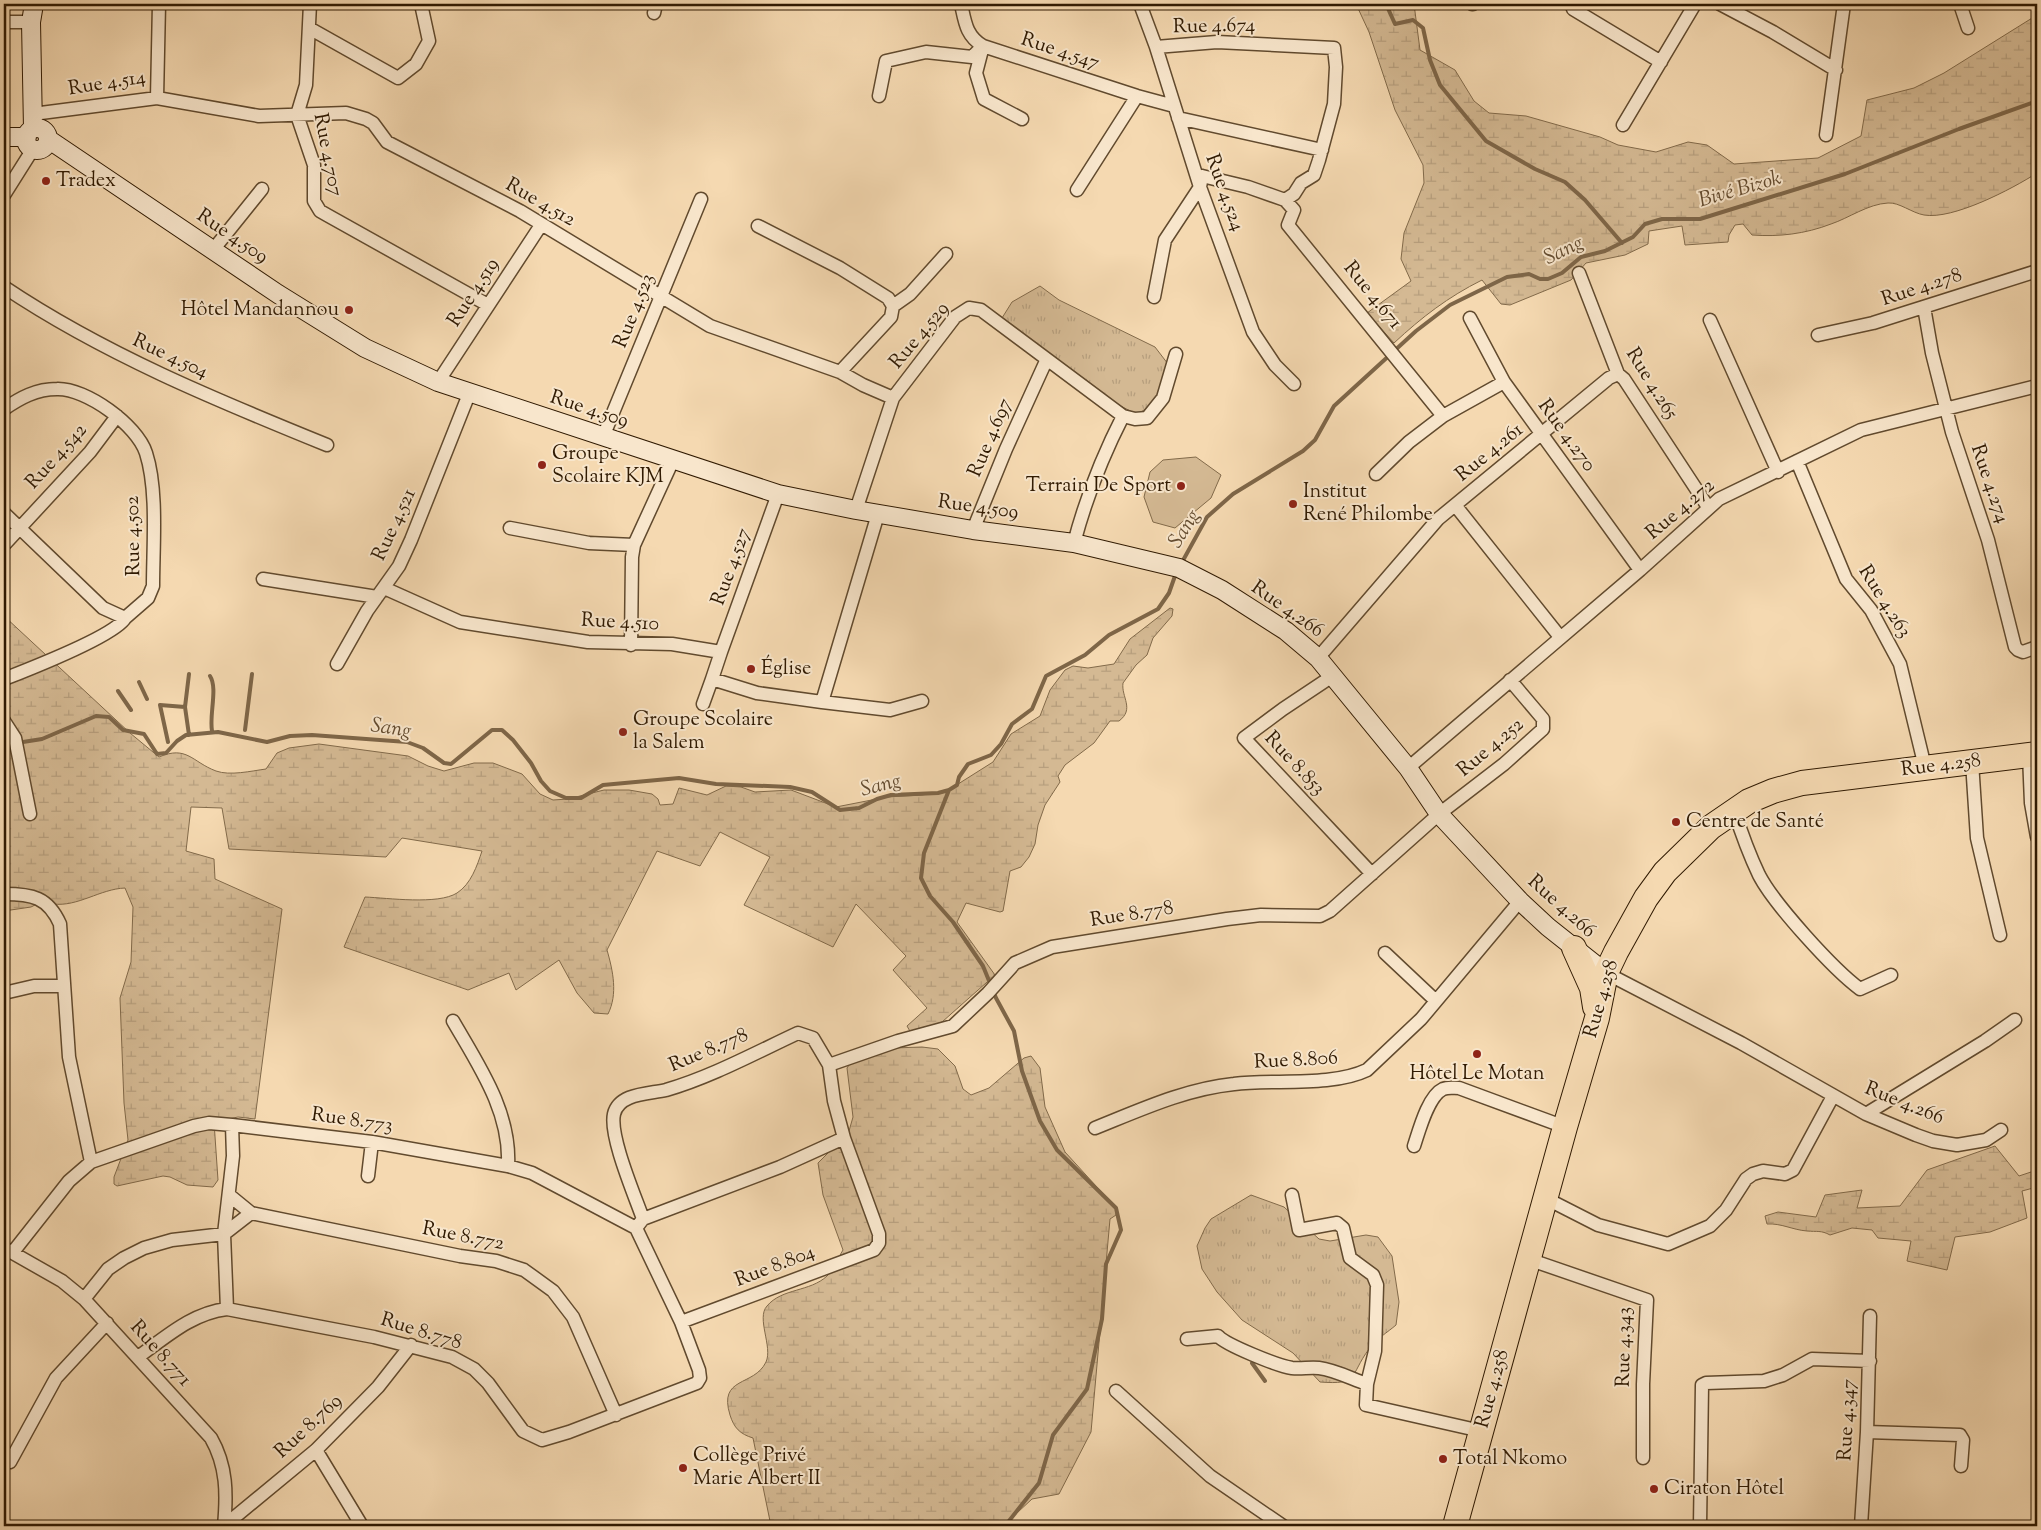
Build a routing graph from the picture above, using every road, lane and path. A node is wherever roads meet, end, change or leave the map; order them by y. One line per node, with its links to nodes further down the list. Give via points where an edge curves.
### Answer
1 (34, 4): 13 (street)
2 (159, 4): 22 (street, Rue 4.514)
3 (310, 4): 14 (street, Rue 4.707)
4 (421, 4): 14 (street, via 429,41 416,64 398,78)
5 (961, 4): 16 (street, Rue 4.547, via 967,32)
6 (1140, 4): 17 (street, Rue 4.524)
7 (1695, 4): 18 (street)
8 (1720, 4): 19 (street)
9 (1844, 4): 19 (street)
10 (1960, 4): 15 (street)
11 (1573, 9): 18 (street)
12 (4, 22): 13 (street)
13 (32, 22): 27 (street)
14 (309, 28): 24 (street, Rue 4.707, via 306,85)
15 (1968, 28)
16 (983, 46): 20 (street, via 972,57 926,52 886,61); 21 (street, Rue 4.547); 25 (street, via 976,73 984,99)
17 (1156, 47): 23 (street, Rue 4.524); 30 (street, Rue 4.674, via 1217,42 1334,48 1334,104)
18 (1661, 62): 26 (street)
19 (1836, 70): 28 (street)
20 (879, 96)
21 (1136, 96): 23 (street, Rue 4.547); 33 (street)
22 (157, 98): 24 (street, Rue 4.512, via 259,116); 27 (street, Rue 4.514)
23 (1176, 112): 30 (street, Rue 4.547); 31 (street, Rue 4.524)
24 (297, 115): 37 (street, Rue 4.512, via 346,113 366,119 387,142); 46 (street, Rue 4.707, via 314,166 313,193 320,211)
25 (1022, 119)
26 (1623, 125)
27 (35, 134): 29 (street); 34 (street); 39 (street, Rue 4.509)
28 (1826, 135)
29 (4, 137)
30 (1322, 150): 36 (street, Rue 4.674, via 1314,175)
31 (1200, 187): 36 (street, via 1202,176); 45 (street, via 1165,240); 58 (street, Rue 4.524, via 1253,332 1275,365)
32 (262, 189): 39 (street)
33 (1077, 190)
34 (4, 195)
35 (701, 199): 44 (street, Rue 4.523)
36 (1285, 200): 66 (street, Rue 4.671, via 1294,210 1288,225)
37 (541, 225): 44 (street, Rue 4.512); 46 (street, Rue 4.519)
38 (758, 226): 47 (street, via 840,268 888,298)
39 (214, 250): 56 (street, Rue 4.509, via 365,348)
40 (946, 254): 47 (street, via 910,294)
41 (2037, 271): 48 (street, Rue 4.278)
42 (1579, 273): 55 (street, Rue 4.265)
43 (4, 287): 69 (street, Rue 4.504, via 136,363)
44 (662, 295): 54 (street, Rue 4.512, via 710,326); 68 (street, Rue 4.523)
45 (1154, 297)
46 (488, 305): 56 (street, Rue 4.519)
47 (893, 306): 54 (street, via 891,317)
48 (1924, 307): 51 (street, Rue 4.278); 63 (street, Rue 4.274)
49 (1470, 318): 57 (street, Rue 4.270)
50 (1710, 320): 72 (street)
51 (1818, 335)
52 (1176, 354): 65 (street, via 1163,398 1147,418)
53 (1046, 361): 61 (street, Rue 4.529, via 981,310 969,308 955,317); 65 (street, Rue 4.529); 82 (street, Rue 4.697)
54 (840, 372): 61 (street, Rue 4.512)
55 (1618, 374): 67 (street, Rue 4.261); 76 (street, Rue 4.265)
56 (438, 382): 60 (street, Rue 4.509)
57 (1504, 382): 66 (street); 67 (street, Rue 4.270)
58 (1294, 384)
59 (2037, 386): 63 (street, Rue 4.272)
60 (470, 394): 68 (street, Rue 4.509); 89 (street, Rue 4.521, via 411,540)
61 (893, 398): 77 (street, Rue 4.529)
62 (4, 409): 64 (street, Rue 4.502, via 33,393 57,389 79,392)
63 (1946, 409): 71 (street, Rue 4.272, via 1861,430); 93 (street, Rue 4.274, via 1991,550 2015,647 2023,652)
64 (117, 416): 80 (street, Rue 4.542, via 90,452); 90 (street, Rue 4.502, via 141,441 152,476 153,586 148,598)
65 (1123, 416): 83 (street, via 1104,452)
66 (1443, 416): 73 (street, via 1409,442)
67 (1541, 435): 75 (street, Rue 4.261); 87 (street, Rue 4.270)
68 (603, 437): 70 (street, Rue 4.509)
69 (327, 445)
70 (673, 460): 74 (street, Rue 4.509); 85 (street)
71 (1797, 461): 72 (street, Rue 4.272); 107 (street, Rue 4.263, via 1846,579 1871,610 1900,664)
72 (1778, 472): 76 (street, Rue 4.272, via 1731,492)
73 (1376, 474)
74 (778, 494): 77 (street, Rue 4.509); 94 (street, Rue 4.527)
75 (1455, 505): 91 (street, Rue 4.261); 95 (street, Rue 4.261, via 1418,540)
76 (1708, 506): 87 (street, Rue 4.272)
77 (856, 510): 79 (street, Rue 4.509)
78 (4, 513): 80 (street)
79 (878, 514): 82 (street, Rue 4.509); 102 (street)
80 (18, 527): 84 (street, Rue 4.542); 90 (street, via 103,608)
81 (510, 528): 85 (street, via 574,541)
82 (973, 530): 83 (street, Rue 4.509)
83 (1074, 543): 86 (street, Rue 4.509)
84 (4, 545)
85 (634, 545): 92 (street)
86 (1179, 568): 95 (street, Rue 4.266, via 1222,590 1286,631)
87 (1640, 570): 91 (street, Rue 4.272)
88 (263, 579): 89 (street, Rue 4.510)
89 (381, 592): 92 (street, Rue 4.510, via 460,622 588,642); 96 (street, Rue 4.521, via 348,641)
90 (125, 618): 98 (street, via 122,624 104,635)
91 (1560, 637): 100 (street, Rue 4.272)
92 (631, 644): 94 (street, Rue 4.510, via 672,644)
93 (2037, 647)
94 (721, 652): 99 (street)
95 (1318, 658): 97 (street, Rue 4.266)
96 (338, 664)
97 (1334, 675): 108 (street, Rue 4.266); 113 (street, Rue 8.853, via 1244,738)
98 (4, 679)
99 (712, 679): 102 (street, via 757,693); 103 (street)
100 (1510, 680): 108 (street, Rue 4.272); 111 (street, Rue 4.252, via 1543,719 1542,729 1504,764)
101 (922, 701): 102 (street, via 890,710)
102 (822, 702)
103 (703, 704)
104 (4, 721): 110 (street, via 15,738)
105 (2033, 754): 106 (highway, Rue 4.258); 112 (street, via 2031,803)
106 (1972, 762): 107 (highway, Rue 4.258); 117 (street, via 1977,838)
107 (1925, 767): 109 (highway, Rue 4.258, via 1802,783 1773,790)
108 (1408, 768): 111 (street, Rue 4.266)
109 (1734, 810): 116 (highway, Rue 4.258, via 1711,827 1665,872); 121 (street, via 1760,876 1780,905 1829,959 1860,989)
110 (30, 814)
111 (1439, 814): 113 (street, Rue 8.778); 115 (street, Rue 4.266)
112 (2037, 837)
113 (1372, 874): 128 (street, Rue 8.778, via 1320,916 1227,919 1045,949 1015,963 953,1026)
114 (4, 894): 122 (street, via 36,898 54,912 60,924 63,946)
115 (1520, 901): 118 (street, Rue 4.266); 124 (street, Rue 8.806)
116 (1626, 932): 118 (highway, via 1601,952); 120 (highway, Rue 4.258)
117 (2000, 935)
118 (1574, 948): 120 (street, Rue 4.266); 125 (highway, via 1592,988)
119 (1385, 953): 124 (street)
120 (1606, 973): 125 (highway, Rue 4.258); 129 (street, Rue 4.266, via 1741,1042)
121 (1890, 975)
122 (64, 986): 123 (street, via 34,986); 138 (street, via 69,1057)
123 (4, 992)
124 (1436, 1002): 133 (street, Rue 8.806, via 1357,1075 1195,1090)
125 (1597, 1018): 132 (highway, Rue 4.258)
126 (2015, 1020): 130 (street)
127 (453, 1022): 139 (street, via 488,1081 508,1140)
128 (829, 1065): 135 (street, Rue 8.778); 145 (street, Rue 8.778, via 814,1038 798,1033 667,1090 630,1098 619,1104 614,1112 614,1132)
129 (1833, 1096): 130 (street, Rue 4.266); 143 (street, via 1793,1170 1785,1174 1763,1171 1753,1174 1710,1226 1683,1239 1661,1244 1598,1225)
130 (1866, 1114): 134 (street, Rue 4.266, via 1933,1141 1957,1145 1986,1140)
131 (232, 1125): 136 (street, Rue 8.773); 138 (street, Rue 8.773, via 210,1123 194,1126); 141 (street)
132 (1565, 1127): 137 (street, via 1458,1088 1448,1088 1435,1095); 143 (highway, Rue 4.258)
133 (1095, 1128)
134 (2001, 1130)
135 (844, 1138): 145 (street); 152 (street, Rue 8.804, via 879,1234 879,1243 874,1250)
136 (372, 1142): 139 (street, Rue 8.773); 140 (street)
137 (1414, 1146)
138 (91, 1162): 147 (street, via 69,1181)
139 (508, 1166): 145 (street, Rue 8.773, via 532,1173)
140 (368, 1176)
141 (229, 1195): 144 (street, Rue 8.772); 146 (street)
142 (1292, 1195): 158 (street, via 1299,1230 1337,1223 1344,1228 1350,1258 1373,1275 1377,1285 1375,1351)
143 (1545, 1198): 148 (highway, Rue 4.258)
144 (252, 1214): 146 (street); 160 (street, Rue 8.772, via 496,1261 524,1270 553,1291 574,1317)
145 (640, 1224): 152 (street, Rue 8.778)
146 (224, 1234): 149 (street, via 172,1240 144,1248 108,1270); 150 (street)
147 (8, 1250): 149 (street, Rue 8.771, via 62,1280)
148 (1528, 1260): 161 (highway, Rue 4.258); 164 (street, Rue 4.343, via 1648,1300)
149 (84, 1299): 153 (street, Rue 8.771)
150 (227, 1309): 155 (street, Rue 8.778); 156 (street, Rue 8.778, via 193,1318)
151 (1870, 1316): 157 (street, Rue 4.347)
152 (682, 1322): 160 (street, Rue 8.778, via 700,1378 697,1383)
153 (107, 1323): 156 (street, Rue 8.771); 165 (street, via 56,1378)
154 (1187, 1339): 158 (street, via 1218,1336 1261,1360 1292,1368 1320,1368)
155 (411, 1345): 160 (street, Rue 8.778, via 452,1356 474,1370 488,1383 523,1431 542,1440); 163 (street, Rue 8.769, via 378,1387)
156 (138, 1357): 167 (street, Rue 8.771, via 211,1438 219,1452 226,1484)
157 (1870, 1361): 162 (street, Rue 4.347); 171 (street, via 1812,1359 1764,1381 1702,1385)
158 (1367, 1384): 161 (street, via 1366,1406)
159 (1116, 1391): 169 (street, via 1210,1476)
160 (616, 1415)
161 (1482, 1431): 170 (highway, Rue 4.258)
162 (1867, 1432): 166 (street, via 1960,1435 1963,1440); 172 (street, Rue 4.347)
163 (316, 1450): 167 (street, Rue 8.769); 168 (street)
164 (1643, 1458)
165 (10, 1462)
166 (1961, 1466)
167 (224, 1526)
168 (362, 1526)
169 (1283, 1526)
170 (1455, 1526)
171 (1700, 1526)
172 (1861, 1526)

